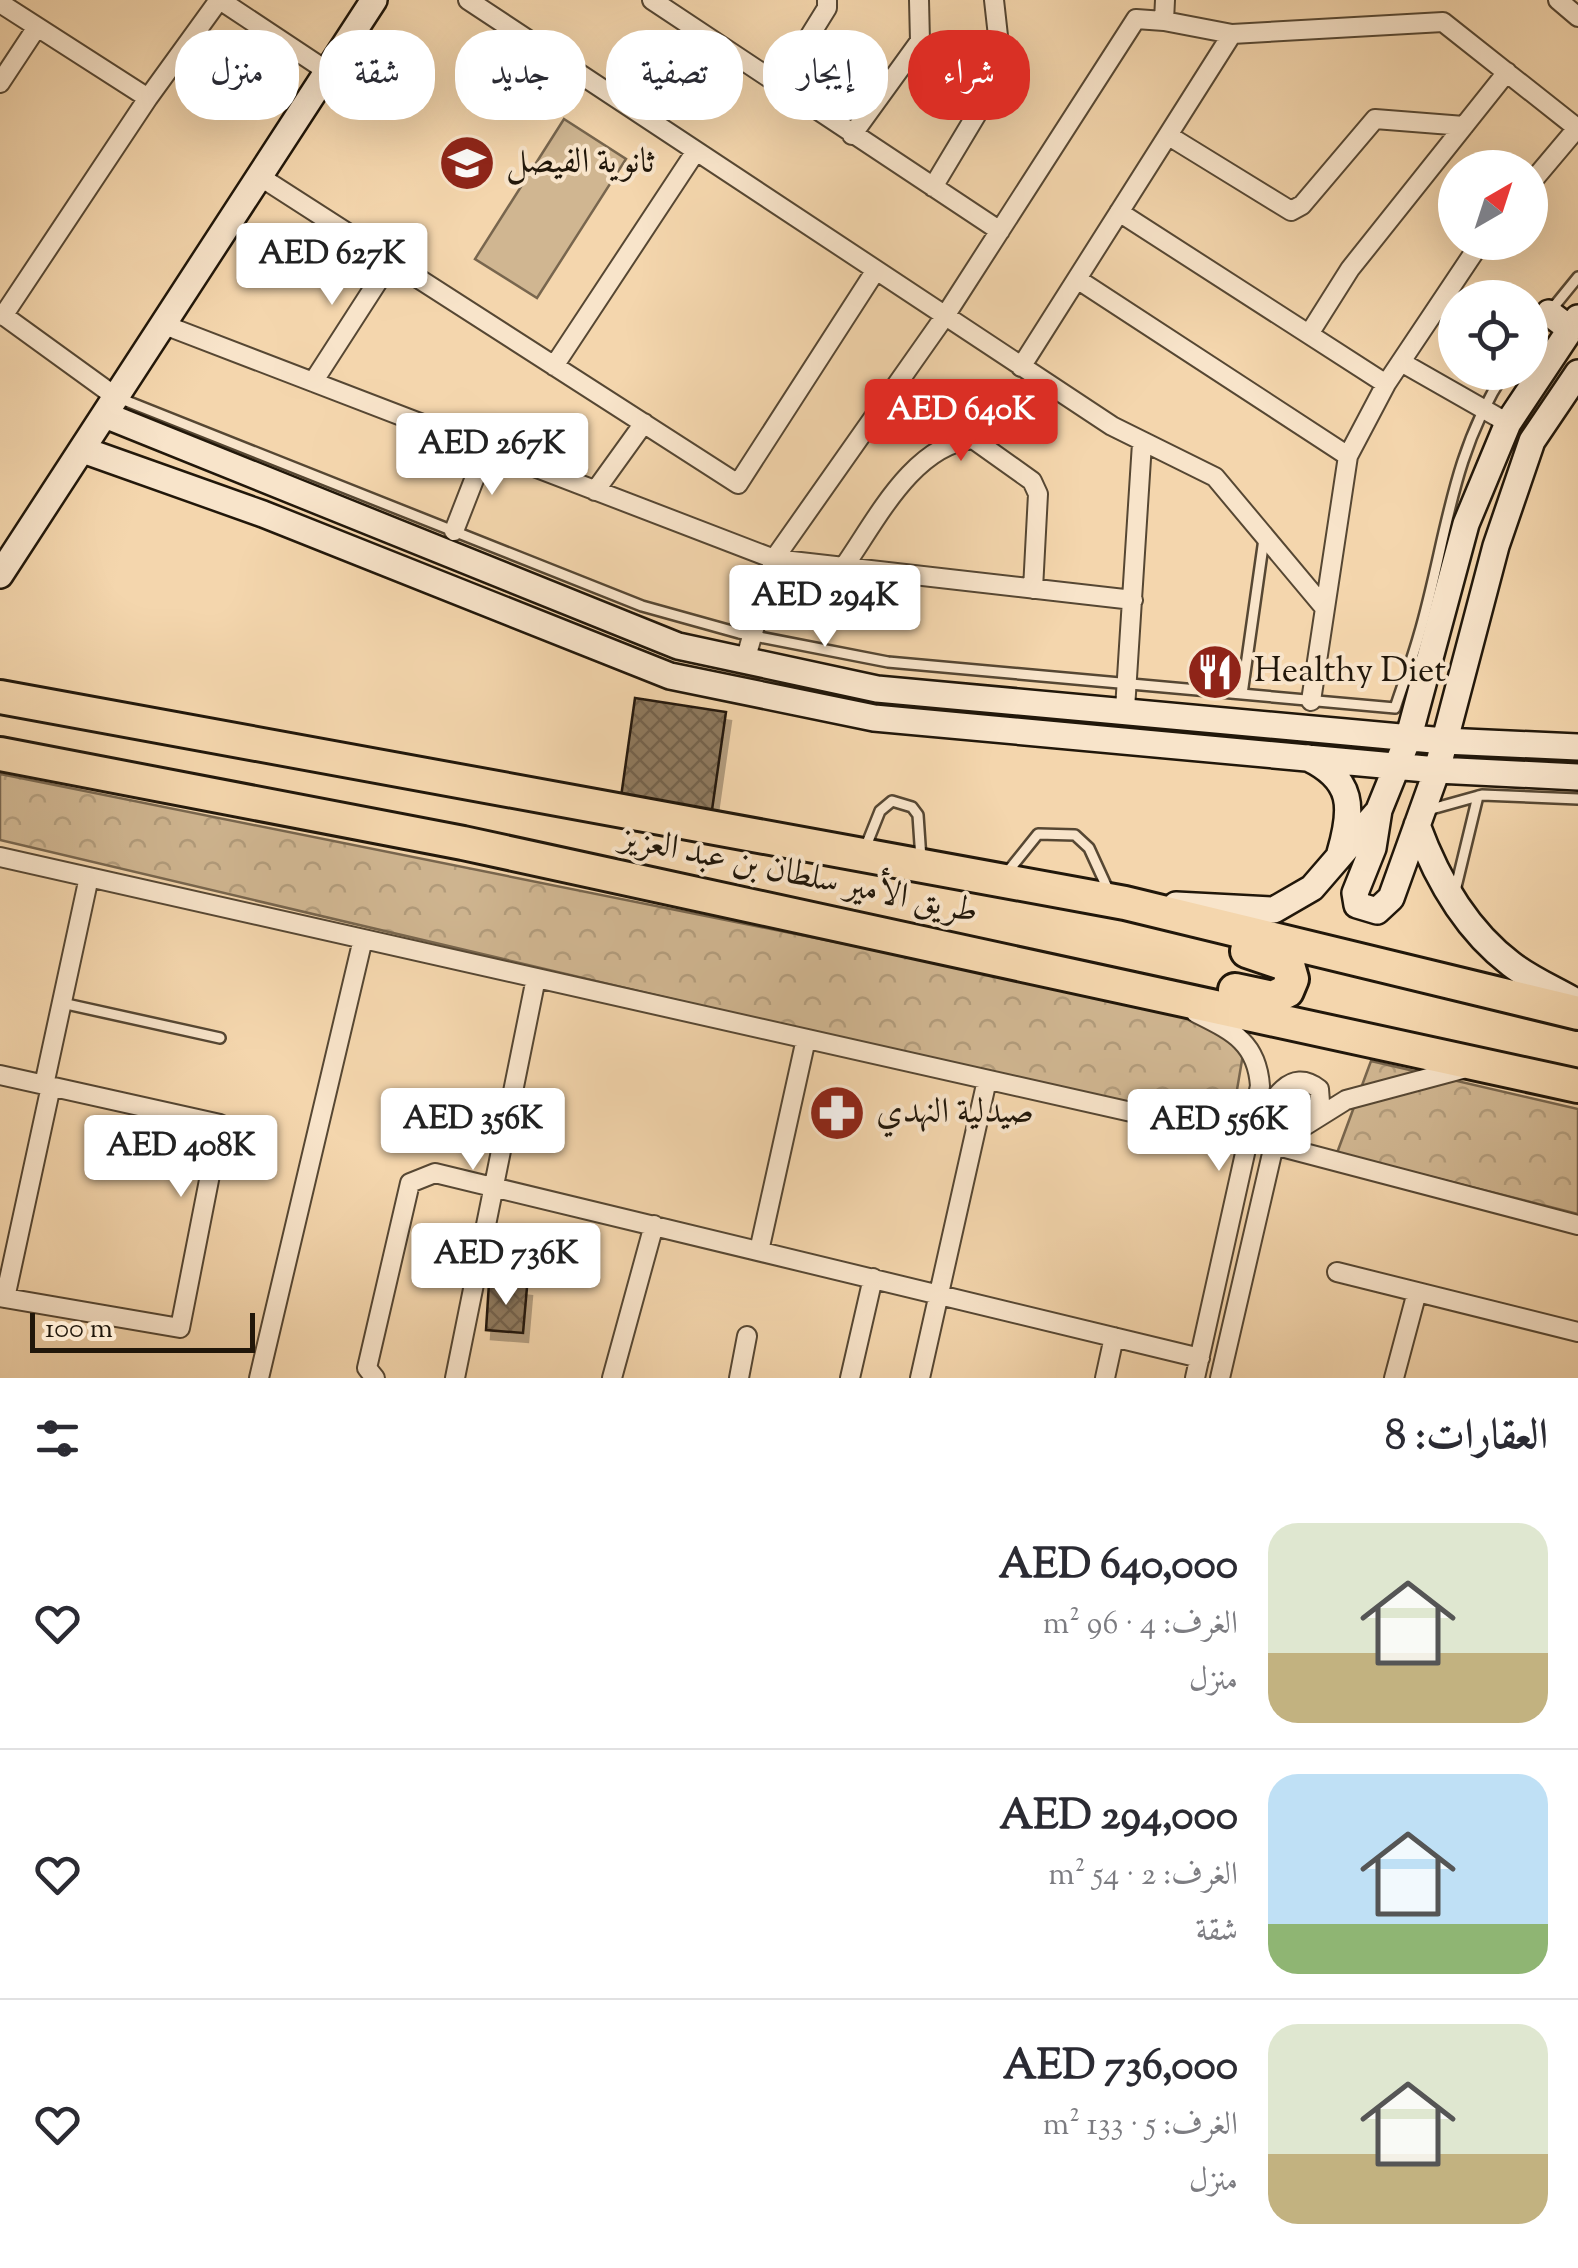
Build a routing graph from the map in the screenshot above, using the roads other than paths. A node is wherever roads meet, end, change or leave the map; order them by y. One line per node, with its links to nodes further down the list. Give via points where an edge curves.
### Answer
1 (220, 0): 17 (street); 22 (street)
2 (374, 0): 14 (street)
3 (468, 0): 28 (street)
4 (652, 0): 19 (street)
5 (827, 0): 15 (street)
6 (919, 0): 26 (street, via 920,40)
7 (994, 0): 31 (street, via 1002,72)
8 (1165, 0): 12 (street)
9 (1558, 0): 11 (street)
10 (0, 3): 13 (street)
11 (1578, 17)
12 (1164, 20): 16 (street); 33 (street, via 1136,19)
13 (37, 27): 20 (street); 22 (street)
14 (354, 30)
15 (814, 30)
16 (1232, 34): 18 (street, via 1443,22); 27 (street)
17 (319, 66)
18 (1507, 72): 24 (street); 25 (street)
19 (763, 76)
20 (0, 83)
21 (319, 83): 30 (street)
22 (148, 98): 39 (street)
23 (830, 120): 26 (street)
24 (1464, 126): 27 (street, via 1375,119 1291,211); 43 (street)
25 (1578, 128): 29 (street)
26 (852, 134): 31 (street)
27 (1169, 136): 32 (street)
28 (696, 151): 36 (street); 45 (street)
29 (1548, 163)
30 (259, 176): 34 (street); 42 (street)
31 (933, 187): 33 (street)
32 (1120, 212): 38 (street); 43 (street)
33 (1000, 231): 40 (street)
34 (391, 260): 45 (street); 48 (street)
35 (1468, 260): 44 (street)
36 (876, 270): 40 (street); 53 (street, via 738,484)
37 (1578, 277): 41 (lane)
38 (1077, 279): 46 (street); 58 (street)
39 (2, 315): 51 (street)
40 (945, 316): 46 (street); 63 (street)
41 (1566, 320): 54 (street)
42 (162, 324): 48 (street); 51 (street)
43 (1308, 334): 49 (street)
44 (1401, 362): 49 (street); 52 (street)
45 (554, 366): 53 (street)
46 (1022, 367): 55 (street)
47 (1578, 373): 75 (street, via 1532,442 1496,546)
48 (313, 382): 56 (street)
49 (1386, 384): 58 (street)
50 (1494, 390): 52 (lane)
51 (111, 406): 57 (street); 61 (lane); 69 (street, via 678,646)
52 (1482, 408): 54 (street); 60 (lane)
53 (644, 423): 59 (street)
54 (1508, 423): 60 (street)
55 (1142, 443): 62 (street, via 1215,477); 67 (street)
56 (486, 448): 59 (street); 61 (street)
57 (83, 450): 65 (street); 78 (street, via 264,514 670,676 874,718)
58 (1348, 456): 68 (street)
59 (595, 491): 63 (street)
60 (1462, 504): 73 (lane, via 1395,708); 74 (street)
61 (454, 531): 69 (lane)
62 (1264, 537): 68 (street); 70 (lane)
63 (774, 559): 64 (street); 69 (street)
64 (843, 568): 66 (street); 66 (street, via 922,462 953,441 972,439 1032,482 1038,494)
65 (0, 575)
66 (1033, 589): 67 (street)
67 (1133, 600): 71 (street)
68 (1322, 606): 73 (street)
69 (748, 648): 71 (street, via 877,689)
70 (1242, 694): 71 (lane); 73 (lane)
71 (1126, 696): 74 (street)
72 (0, 697): 86 (highway, طريق الأمير سلطان بن عبد العزيز)
73 (1312, 701)
74 (1409, 736): 75 (street); 79 (street)
75 (1444, 741): 76 (street); 80 (street)
76 (1578, 747)
77 (0, 754): 95 (highway, طريق الأمير سلطان بن عبد العزيز, via 463,843)
78 (1303, 756): 79 (street); 89 (street, via 1330,768 1343,787 1351,815)
79 (1398, 764): 80 (street); 84 (street)
80 (1437, 770): 81 (street); 85 (street)
81 (1578, 777)
82 (1478, 796): 83 (lane); 85 (lane); 93 (lane)
83 (1578, 799)
84 (1379, 810): 85 (street, via 1374,848 1355,892 1366,910 1377,911 1391,898); 89 (street)
85 (1419, 818): 93 (street, via 1435,874)
86 (794, 844): 87 (highway, طريق الأمير سلطان بن عبد العزيز); 95 (highway, via 954,890 1266,954 1288,965 1292,979 1274,998 924,926)
87 (862, 856): 90 (highway, طريق الأمير سلطان بن عبد العزيز); 90 (lane, via 880,810 892,801 918,816)
88 (0, 857): 91 (street)
89 (1338, 860): 94 (street, via 1312,888 1274,910)
90 (921, 866): 92 (highway, طريق الأمير سلطان بن عبد العزيز)
91 (89, 877): 96 (street); 99 (street)
92 (1001, 880): 94 (highway, طريق الأمير سلطان بن عبد العزيز); 94 (lane, via 1038,834 1074,835 1089,848)
93 (1454, 899): 100 (street, via 1511,964)
94 (1119, 902): 101 (highway, طريق الأمير سلطان بن عبد العزيز)
95 (763, 910): 98 (highway, طريق الأمير سلطان بن عبد العزيز)
96 (362, 939): 97 (street); 125 (street)
97 (536, 978): 103 (street); 112 (street)
98 (1164, 998): 104 (highway, طريق الأمير سلطان بن عبد العزيز); 110 (street, via 1234,1032 1258,1062)
99 (62, 1003): 102 (lane); 107 (street)
100 (1578, 1003)
101 (1578, 1013)
102 (220, 1038)
103 (806, 1039): 106 (street); 115 (street)
104 (1482, 1065): 108 (highway, طريق الأمير سلطان بن عبد العزيز); 109 (street, via 1346,1100)
105 (0, 1075): 107 (street)
106 (987, 1080): 110 (street); 119 (street)
107 (48, 1085): 120 (street); 120 (street, via 220,1124 180,1328)
108 (1578, 1086)
109 (1297, 1130): 110 (street, via 1320,1102 1319,1089 1308,1080 1280,1091); 111 (street)
110 (1251, 1139): 124 (street)
111 (1274, 1145): 114 (street); 134 (street)
112 (495, 1186): 113 (street); 126 (street, via 435,1173 410,1183 366,1368); 127 (street)
113 (654, 1225): 115 (street); 128 (street)
114 (1578, 1225)
115 (759, 1251): 117 (street)
116 (1337, 1272): 118 (street)
117 (873, 1278): 119 (street); 130 (street)
118 (1416, 1292): 121 (street); 135 (street)
119 (938, 1294): 123 (street); 131 (street)
120 (2, 1297)
121 (1578, 1332)
122 (747, 1336): 129 (street)
123 (1114, 1337): 124 (street); 132 (street)
124 (1200, 1358): 133 (street)
125 (259, 1378)
126 (375, 1378)
127 (455, 1378)
128 (612, 1378)
129 (739, 1378)
130 (850, 1378)
131 (920, 1378)
132 (1105, 1378)
133 (1195, 1378)
134 (1220, 1378)
135 (1394, 1378)

